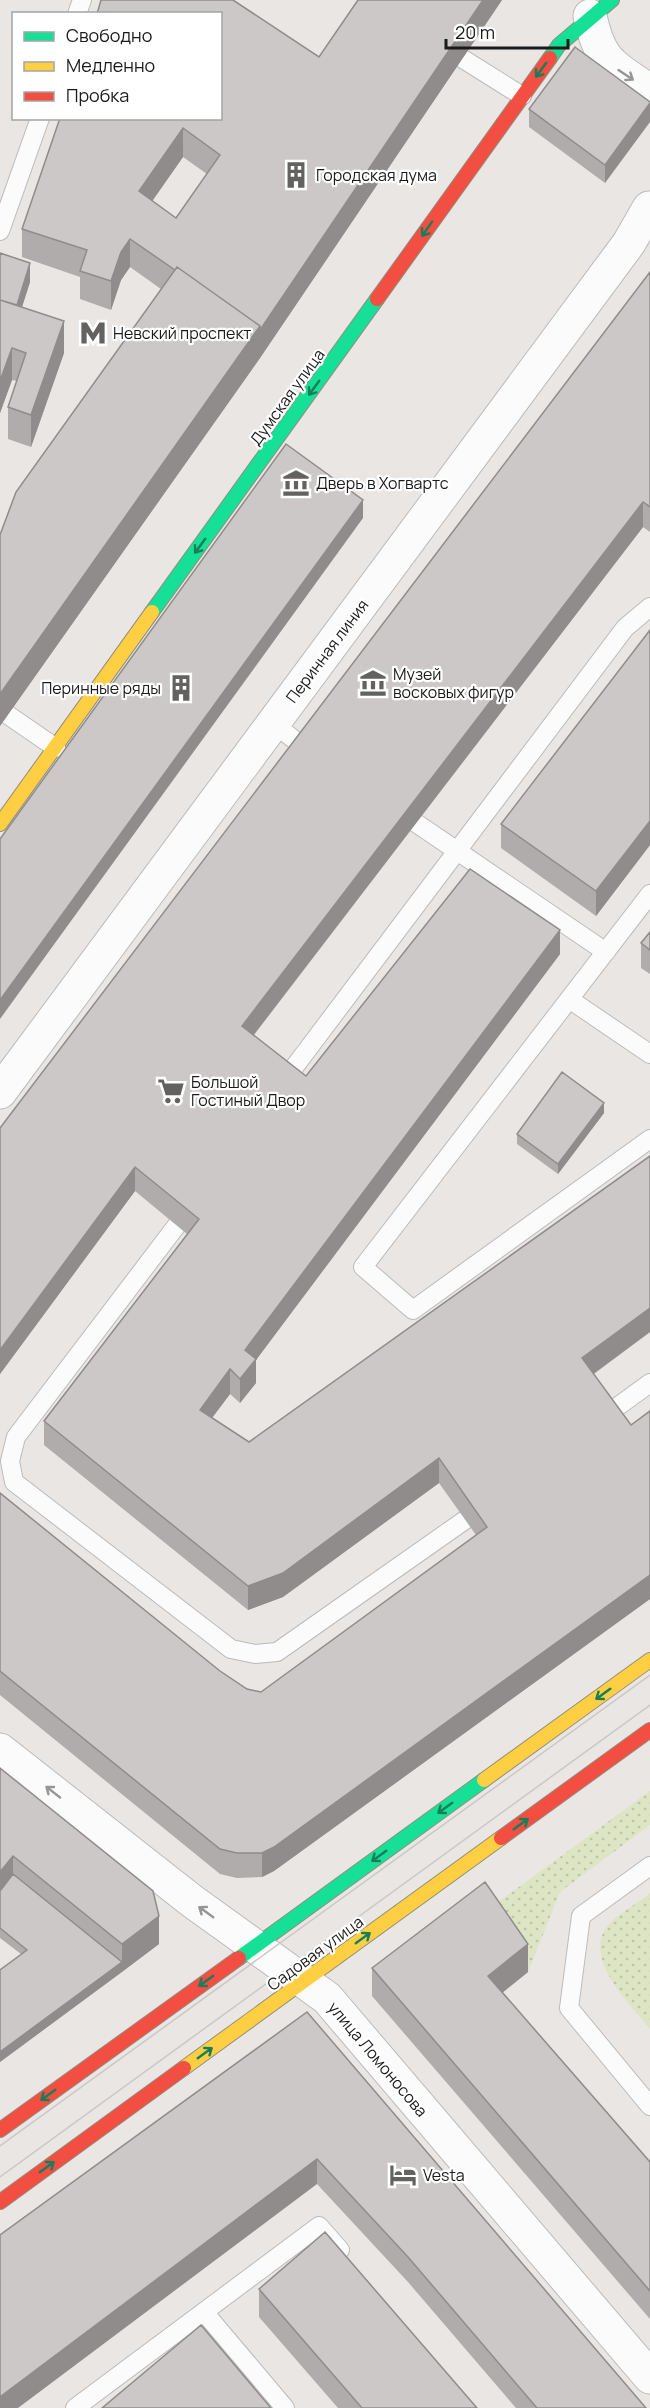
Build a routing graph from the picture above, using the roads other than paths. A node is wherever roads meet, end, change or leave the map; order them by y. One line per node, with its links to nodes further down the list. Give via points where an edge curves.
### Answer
1 (601, 8): 3 (street, one-way to 3, via 596,43 610,64); 4 (main road, Думская улица, one-way to 4, via 559,45)
2 (463, 58): 4 (lane)
3 (650, 91)
4 (522, 96): 11 (main road, Думская улица, one-way to 11)
5 (39, 120): 7 (lane)
6 (650, 207): 10 (street, Перинная линия, via 629,243)
7 (0, 231)
8 (650, 607): 15 (lane, via 625,628)
9 (8, 715): 11 (lane)
10 (273, 723): 12 (lane); 21 (street, Перинная линия)
11 (56, 748): 14 (main road, Думская улица)
12 (306, 749)
13 (416, 823): 15 (lane)
14 (0, 824)
15 (457, 851): 17 (lane); 20 (lane)
16 (650, 894): 17 (lane)
17 (606, 952): 18 (lane)
18 (569, 999): 19 (lane); 22 (lane, via 363,1267 413,1310)
19 (650, 1054)
20 (283, 1082)
21 (0, 1092)
22 (650, 1139)
23 (177, 1225): 26 (lane, via 16,1437 10,1461 14,1482 231,1648 255,1654 277,1652)
24 (650, 1383): 25 (lane)
25 (606, 1415)
26 (465, 1520)
27 (650, 1660): 31 (main road, one-way to 31)
28 (650, 1730): 32 (main road, Садовая улица, one-way to 28)
29 (0, 1750): 31 (street, улица Ломоносова, one-way to 29)
30 (650, 1866): 33 (lane, via 581,1916 569,2008)
31 (254, 1946): 32 (street, улица Ломоносова); 34 (main road, one-way to 34)
32 (303, 1982): 35 (main road, Садовая улица, one-way to 32); 38 (street, улица Ломоносова, via 327,1998)
33 (650, 2106)
34 (0, 2130)
35 (0, 2202)
36 (349, 2261): 37 (lane, via 319,2226)
37 (204, 2313): 39 (lane); 40 (lane)
38 (650, 2377)
39 (75, 2408)
40 (285, 2408)

